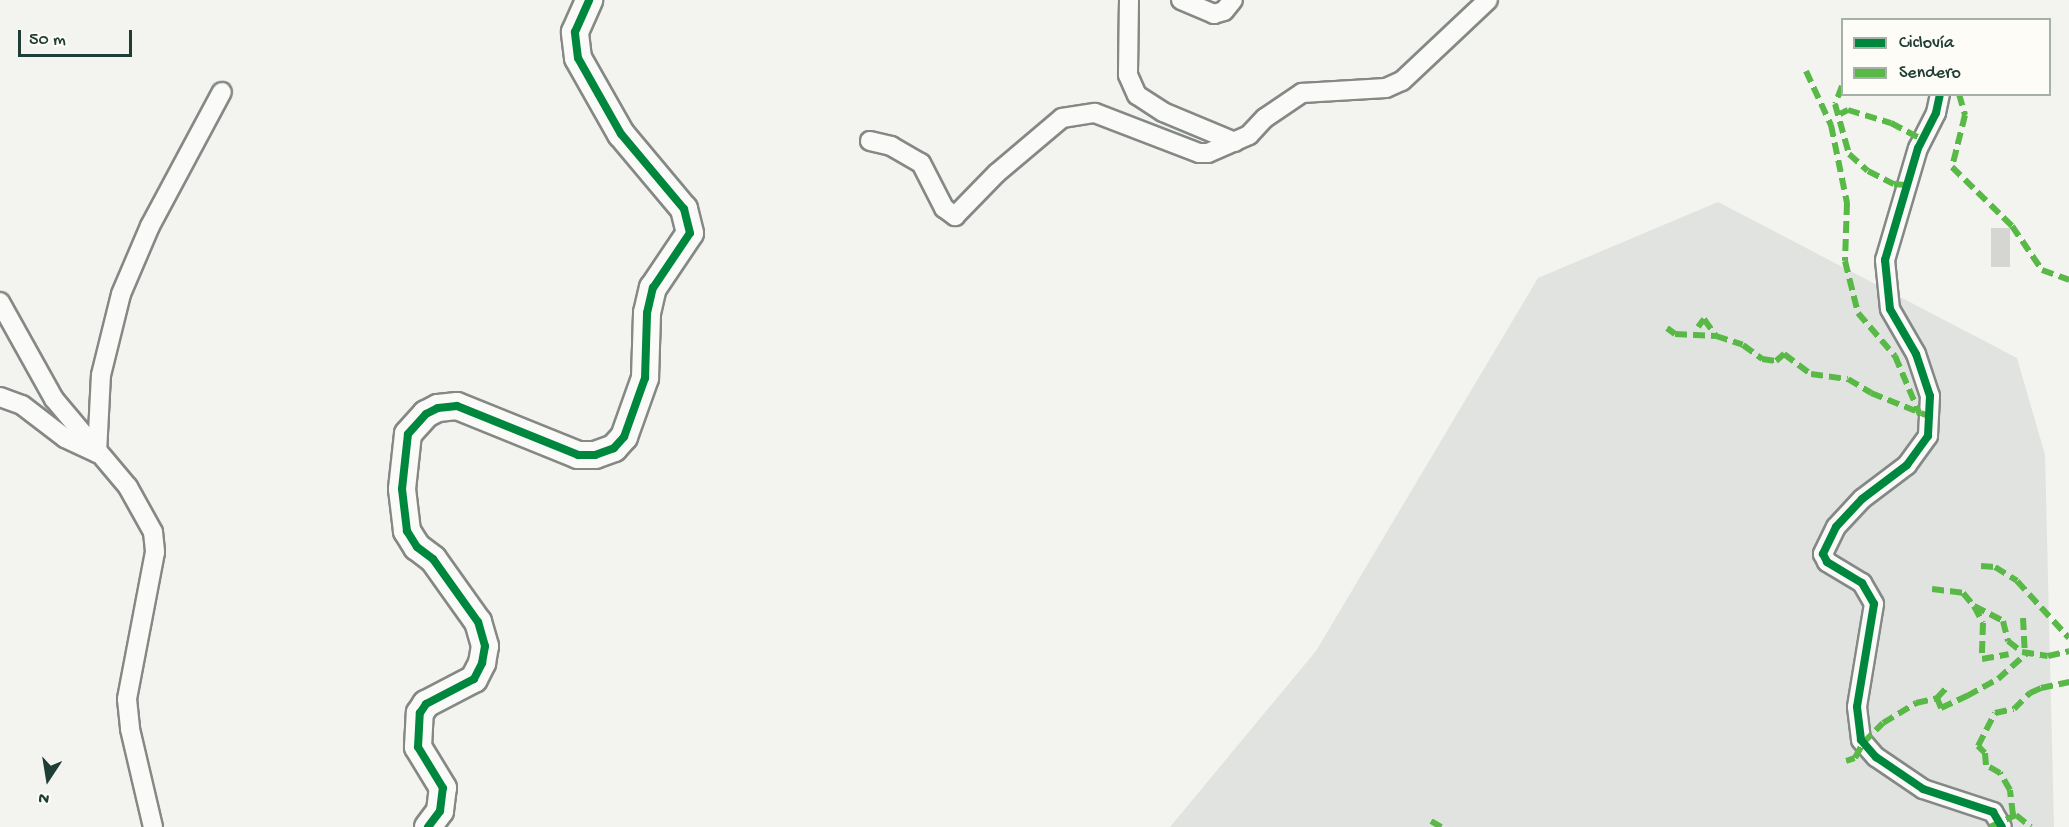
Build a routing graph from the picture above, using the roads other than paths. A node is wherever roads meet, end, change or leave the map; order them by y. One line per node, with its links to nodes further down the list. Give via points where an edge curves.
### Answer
1 (589, 0): 14 (street, via 575,32 578,58 621,134 684,208 690,233 654,288 647,313 645,378 640,399 624,437 614,448 594,455 578,455 457,406 426,414 408,434 402,489 407,531 417,547 433,559 478,622 485,646 474,679 426,704 420,713 418,747 443,788 440,811)
2 (1129, 0): 9 (street, via 1128,75 1137,95 1163,112)
3 (1181, 0): 4 (street, via 1214,14 1224,11)
4 (1233, 0)
5 (1488, 0): 9 (street, via 1402,81 1386,88 1302,93)
6 (222, 92): 12 (street, via 150,226 121,294 101,375)
7 (1940, 96): 15 (street, via 1915,158 1885,260 1890,309 1916,354 1930,396 1929,436 1907,465 1862,499 1838,525 1823,554 1827,562 1862,583 1874,604 1857,707 1861,740 1876,757 1923,789 1993,812)
8 (870, 141): 9 (street, via 891,146 921,163 945,208 955,216 997,173 1062,118 1080,113 1113,118 1199,153)
9 (1235, 142)
10 (0, 302): 12 (street, via 54,399)
11 (0, 397): 12 (street, via 29,409 65,438)
12 (97, 453): 13 (street, via 128,487 153,532 155,552 127,699 130,729)
13 (153, 827)
14 (428, 827)
15 (2002, 827)

